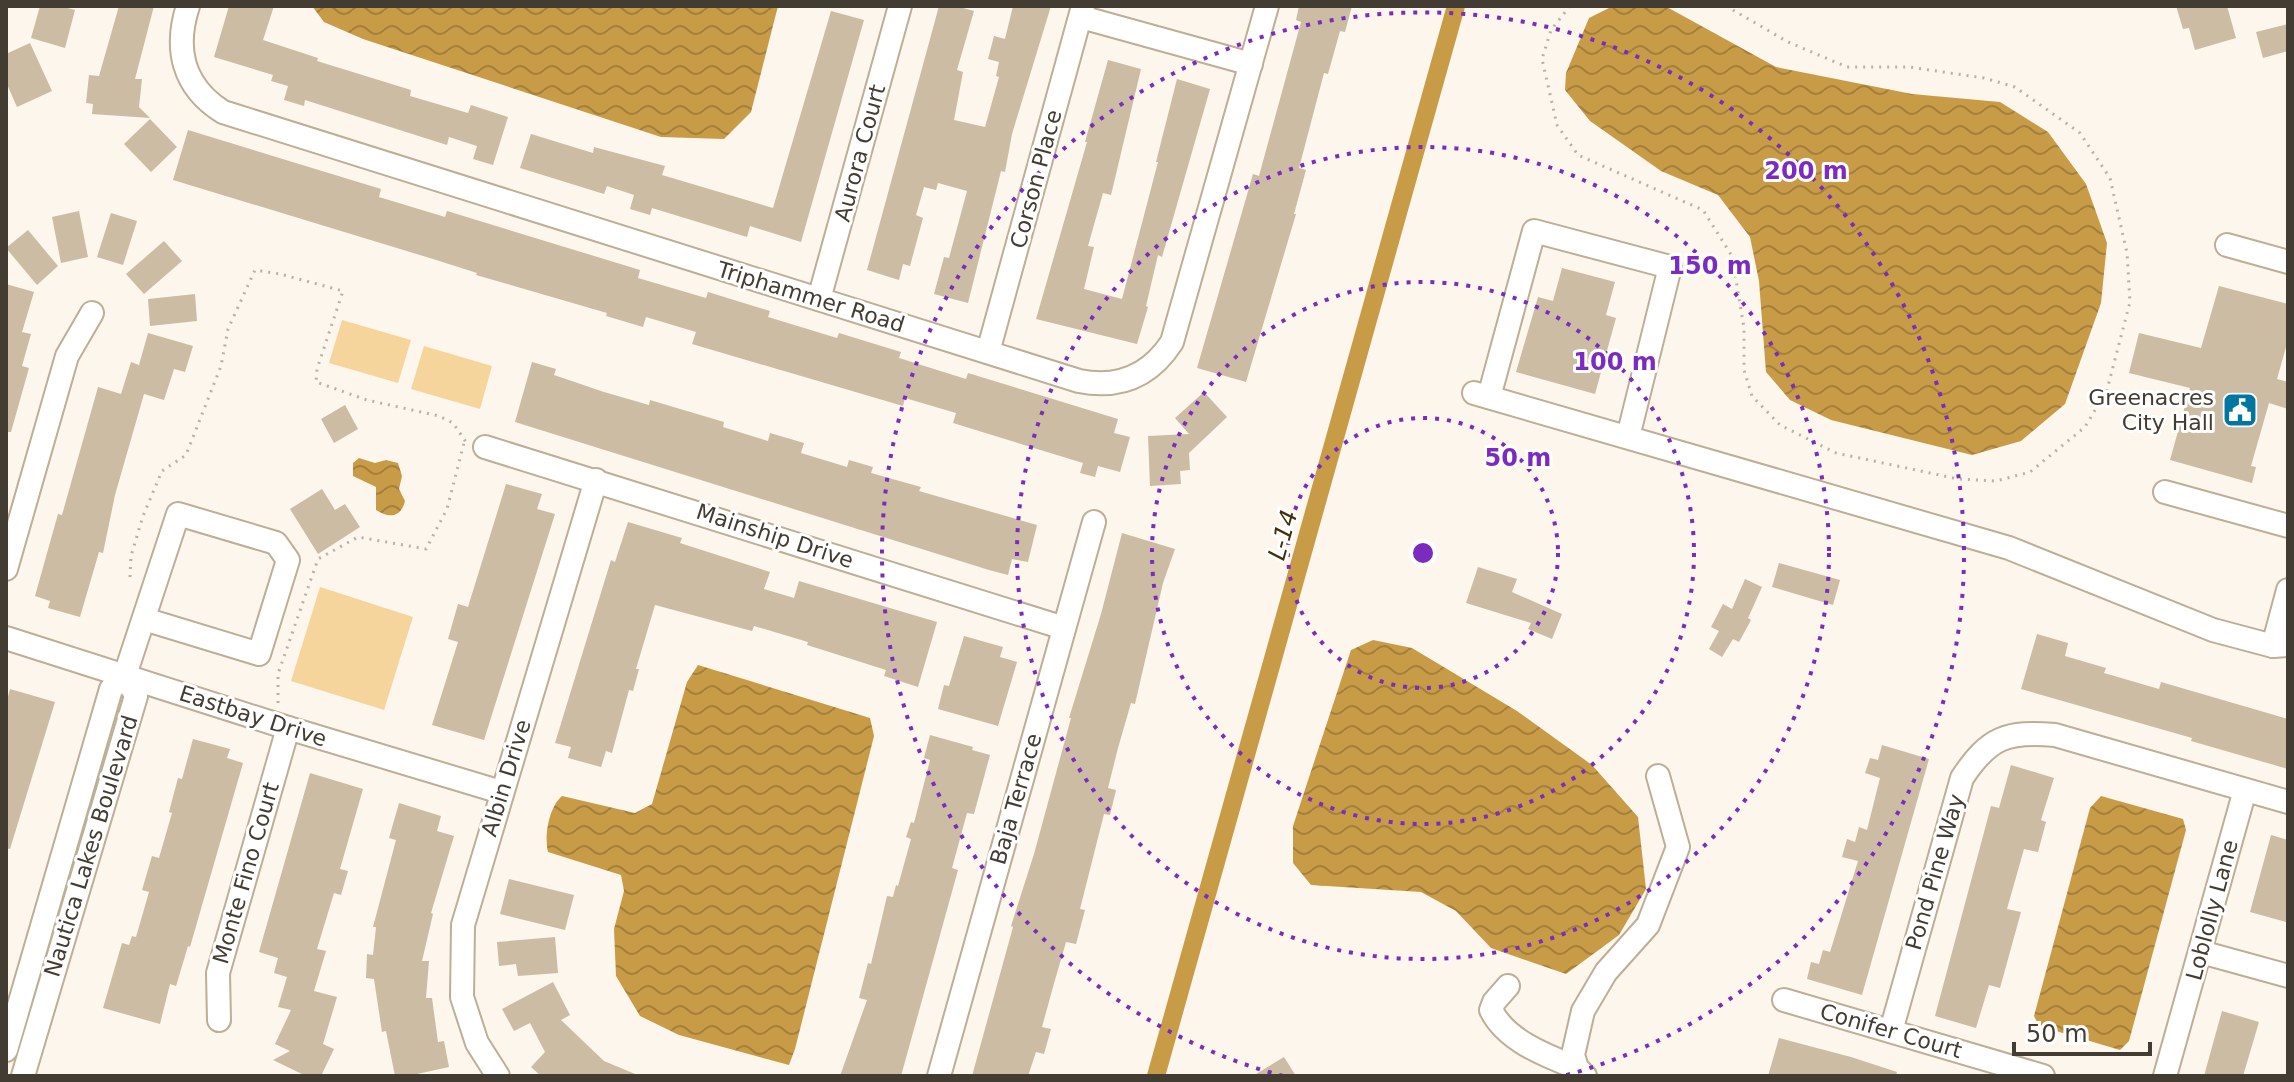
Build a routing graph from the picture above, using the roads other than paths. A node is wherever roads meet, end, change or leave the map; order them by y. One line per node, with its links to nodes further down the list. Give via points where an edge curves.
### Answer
1 (188, 6): 8 (street, Triphammer Road, via 180,46 186,72 201,95 223,112)
2 (900, 6): 8 (street, Aurora Court)
3 (1267, 6): 5 (street, Triphammer Road)
4 (1082, 12): 5 (street); 10 (street, Corson Place)
5 (1251, 64): 10 (street, Triphammer Road, via 1177,329 1165,353 1145,372 1106,384 1079,381)
6 (2227, 245): 7 (street)
7 (2288, 262)
8 (819, 299): 10 (street, Triphammer Road)
9 (92, 313): 17 (street, via 67,356)
10 (988, 352)
11 (1628, 437): 11 (street, via 1481,395 1534,231 1670,267); 22 (street, via 2009,548 2213,630)
12 (474, 442): 13 (street, Mainship Drive)
13 (596, 480): 20 (street, Mainship Drive); 27 (street, Albin Drive)
14 (2165, 492): 16 (street)
15 (1094, 522): 20 (street, Baja Terrace)
16 (2288, 526)
17 (6, 569)
18 (2288, 590): 22 (street)
19 (144, 619): 19 (street, via 178,514 276,543 288,560 259,654); 23 (street)
20 (1064, 628): 39 (street, Baja Terrace)
21 (6, 638): 23 (street, Eastbay Drive)
22 (2283, 649)
23 (125, 675): 24 (street, Eastbay Drive); 35 (street, Nautica Lakes Boulevard, via 111,689); 37 (street, Nautica Lakes Boulevard, via 136,696)
24 (288, 728): 27 (street, Eastbay Drive); 33 (street, Monte Fino Court, via 218,973)
25 (1658, 776): 36 (street, via 1678,847 1648,925 1606,972 1583,1011 1573,1055)
26 (2245, 790): 28 (street, Pond Pine Way); 29 (street, Loblolly Lane); 34 (street, Pond Pine Way, via 2055,735 2007,735 1977,754 1953,804)
27 (501, 792): 38 (street, Albin Drive, via 462,940 462,997 477,1043)
28 (2288, 802)
29 (2201, 952): 30 (street); 41 (street, Loblolly Lane)
30 (2288, 976)
31 (1508, 986): 36 (street, via 1494,1002 1495,1018 1530,1047)
32 (1784, 1000): 34 (street, Conifer Court)
33 (219, 1020)
34 (1891, 1031): 40 (street, Conifer Court)
35 (6, 1050)
36 (1581, 1072)
37 (23, 1076)
38 (498, 1076)
39 (939, 1076)
40 (2043, 1076)
41 (2165, 1076)

